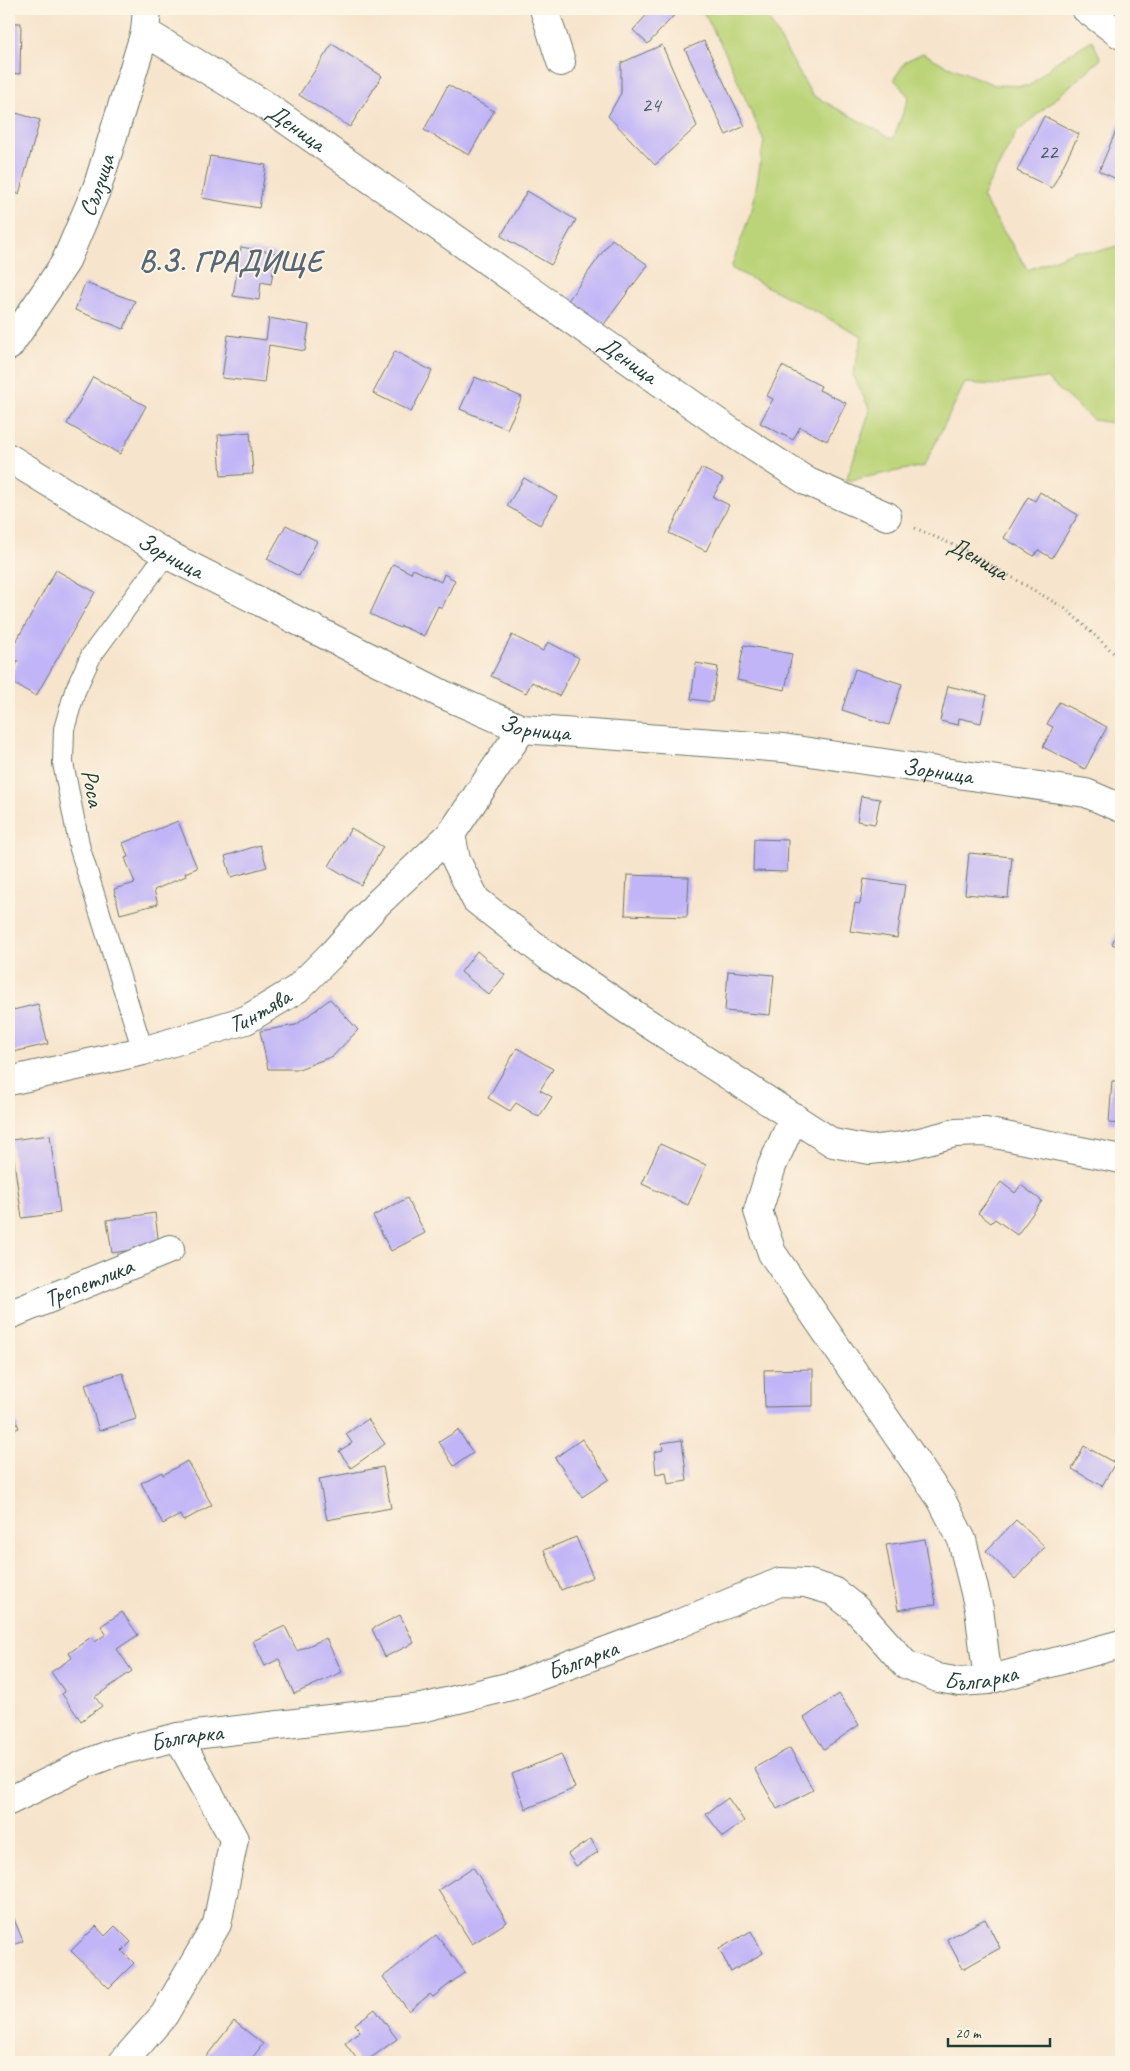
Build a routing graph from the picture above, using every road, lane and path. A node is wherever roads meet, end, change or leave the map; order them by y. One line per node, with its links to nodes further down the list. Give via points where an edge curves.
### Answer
1 (544, 9): 5 (street)
2 (1086, 9): 4 (street)
3 (146, 20): 6 (street, Сълзица, via 97,188 65,263); 8 (street, Деница, via 740,438 808,482)
4 (1121, 35)
5 (561, 62)
6 (9, 346)
7 (9, 458): 9 (street, Зорница)
8 (887, 516): 10 (path, Деница, via 969,552 1066,609)
9 (166, 554): 11 (street, Зорница, via 442,694); 14 (lane, Роса, via 91,656 75,691 64,729 63,763 80,849)
10 (1121, 663)
11 (522, 729): 12 (street, Зорница, via 783,748 1086,793); 13 (street, Тинтява)
12 (1121, 808)
13 (451, 834): 14 (street, Тинтява, via 378,903 297,989 246,1020); 16 (street, via 456,860 476,900 549,957)
14 (143, 1051): 15 (street, Тинтява)
15 (9, 1080)
16 (794, 1117): 17 (street, via 834,1143 870,1150 904,1146 955,1133 985,1132); 21 (street, via 772,1166 758,1211 772,1253 922,1470 962,1540 979,1608)
17 (1121, 1159)
18 (170, 1249): 19 (street, Трепетлика)
19 (9, 1315)
20 (1121, 1644): 21 (street, Българка)
21 (988, 1680): 22 (street, Българка, via 960,1682 938,1678 905,1664 856,1609 834,1591 806,1583 780,1582 515,1685 422,1708)
22 (178, 1736): 23 (street, Българка, via 116,1752); 24 (street, via 234,1839 217,1924 164,2015)
23 (9, 1801)
24 (123, 2062)

